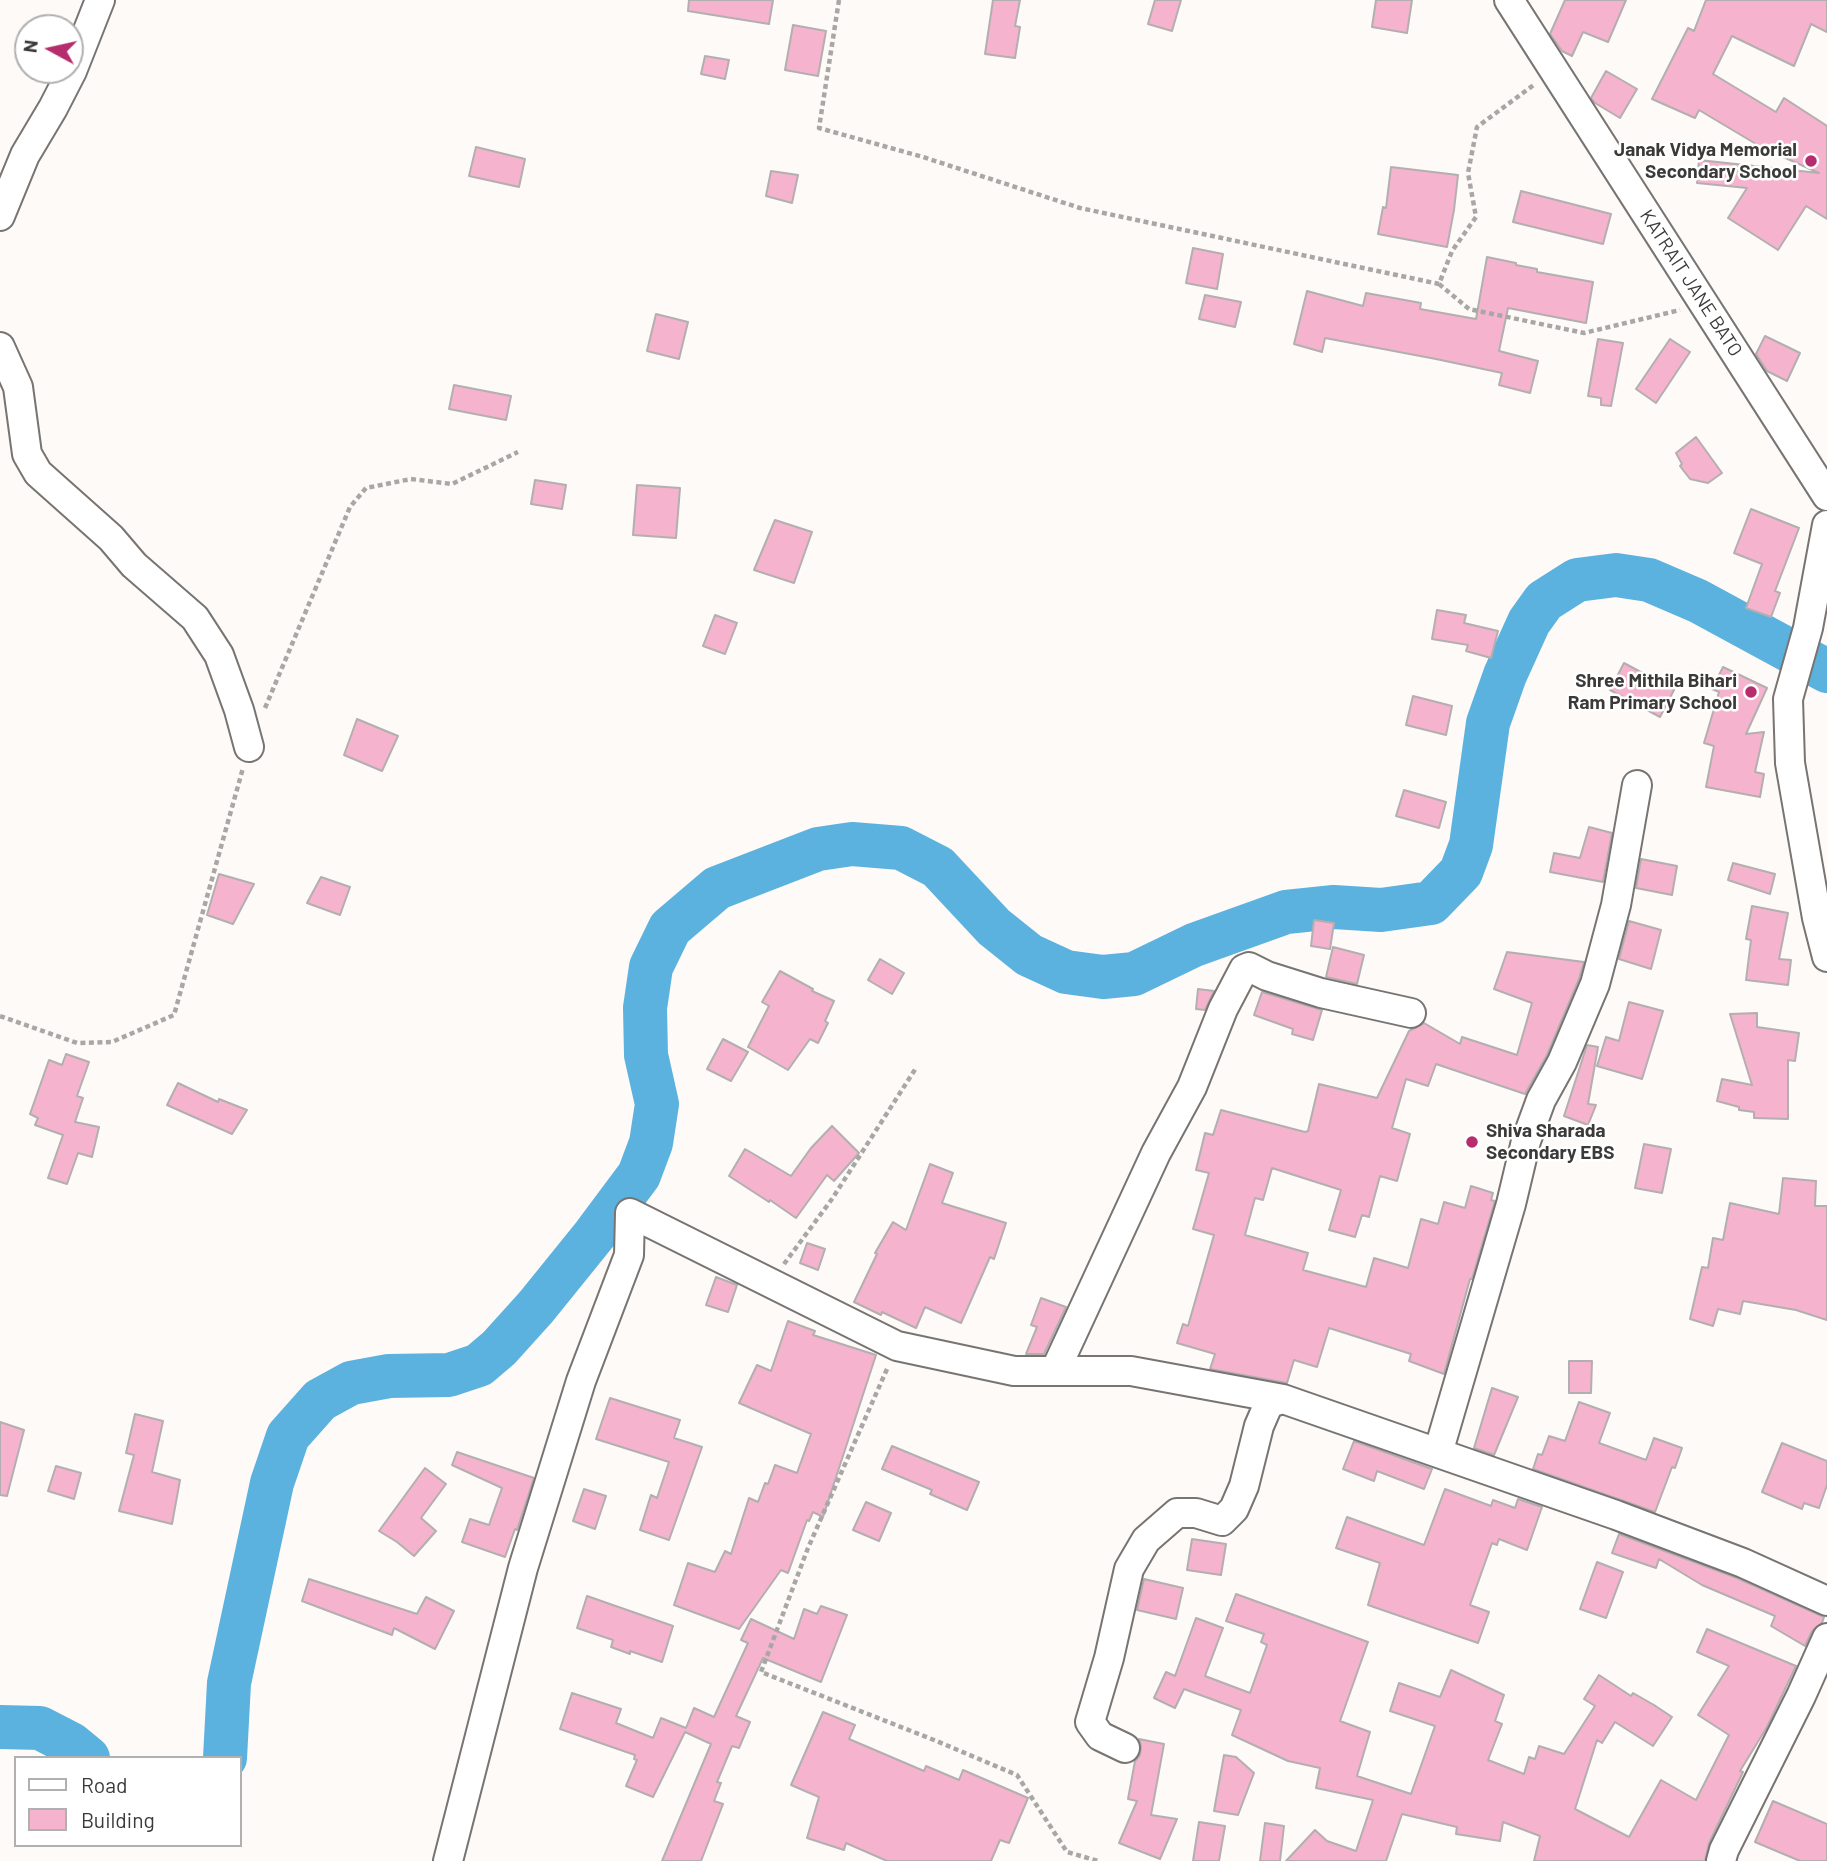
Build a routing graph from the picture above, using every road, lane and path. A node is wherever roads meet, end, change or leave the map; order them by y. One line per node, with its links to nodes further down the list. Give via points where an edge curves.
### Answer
1 (100, 0): 5 (street, via 72,71 25,155)
2 (839, 0): 6 (path, via 819,128 1080,208)
3 (1509, 0): 4 (street, KATRAIT JANE BATO)
4 (1554, 70): 6 (path, via 1477,127 1468,173 1476,217 1452,251); 7 (street, KATRAIT JANE BATO)
5 (0, 216)
6 (1439, 284): 7 (path, via 1469,309 1584,334)
7 (1704, 304): 9 (street, KATRAIT JANE BATO)
8 (0, 347): 11 (street, via 18,387 27,454 38,473 195,618 219,655)
9 (1827, 496)
10 (1827, 526): 13 (street, via 1808,628 1788,699 1790,763)
11 (249, 747)
12 (1637, 785): 20 (street, via 1616,905 1595,984 1526,1141)
13 (1827, 957)
14 (1412, 1013): 18 (street, via 1321,993 1244,969)
15 (916, 1068): 16 (path, via 832,1199)
16 (769, 1284): 17 (street); 24 (street, via 630,1213 629,1255 581,1381 523,1568)
17 (897, 1346): 18 (street, via 1014,1371); 25 (path, via 808,1548 761,1672 1017,1775 1067,1852)
18 (1055, 1371): 19 (street, via 1131,1371)
19 (1283, 1399): 20 (street); 23 (street, via 1269,1403 1234,1509 1222,1521 1177,1513 1146,1539 1129,1569 1090,1722 1100,1736)
20 (1438, 1453): 21 (street, via 1616,1515)
21 (1827, 1601)
22 (1827, 1638): 26 (street)
23 (1125, 1748)
24 (448, 1861)
25 (1098, 1861)
26 (1721, 1861)

